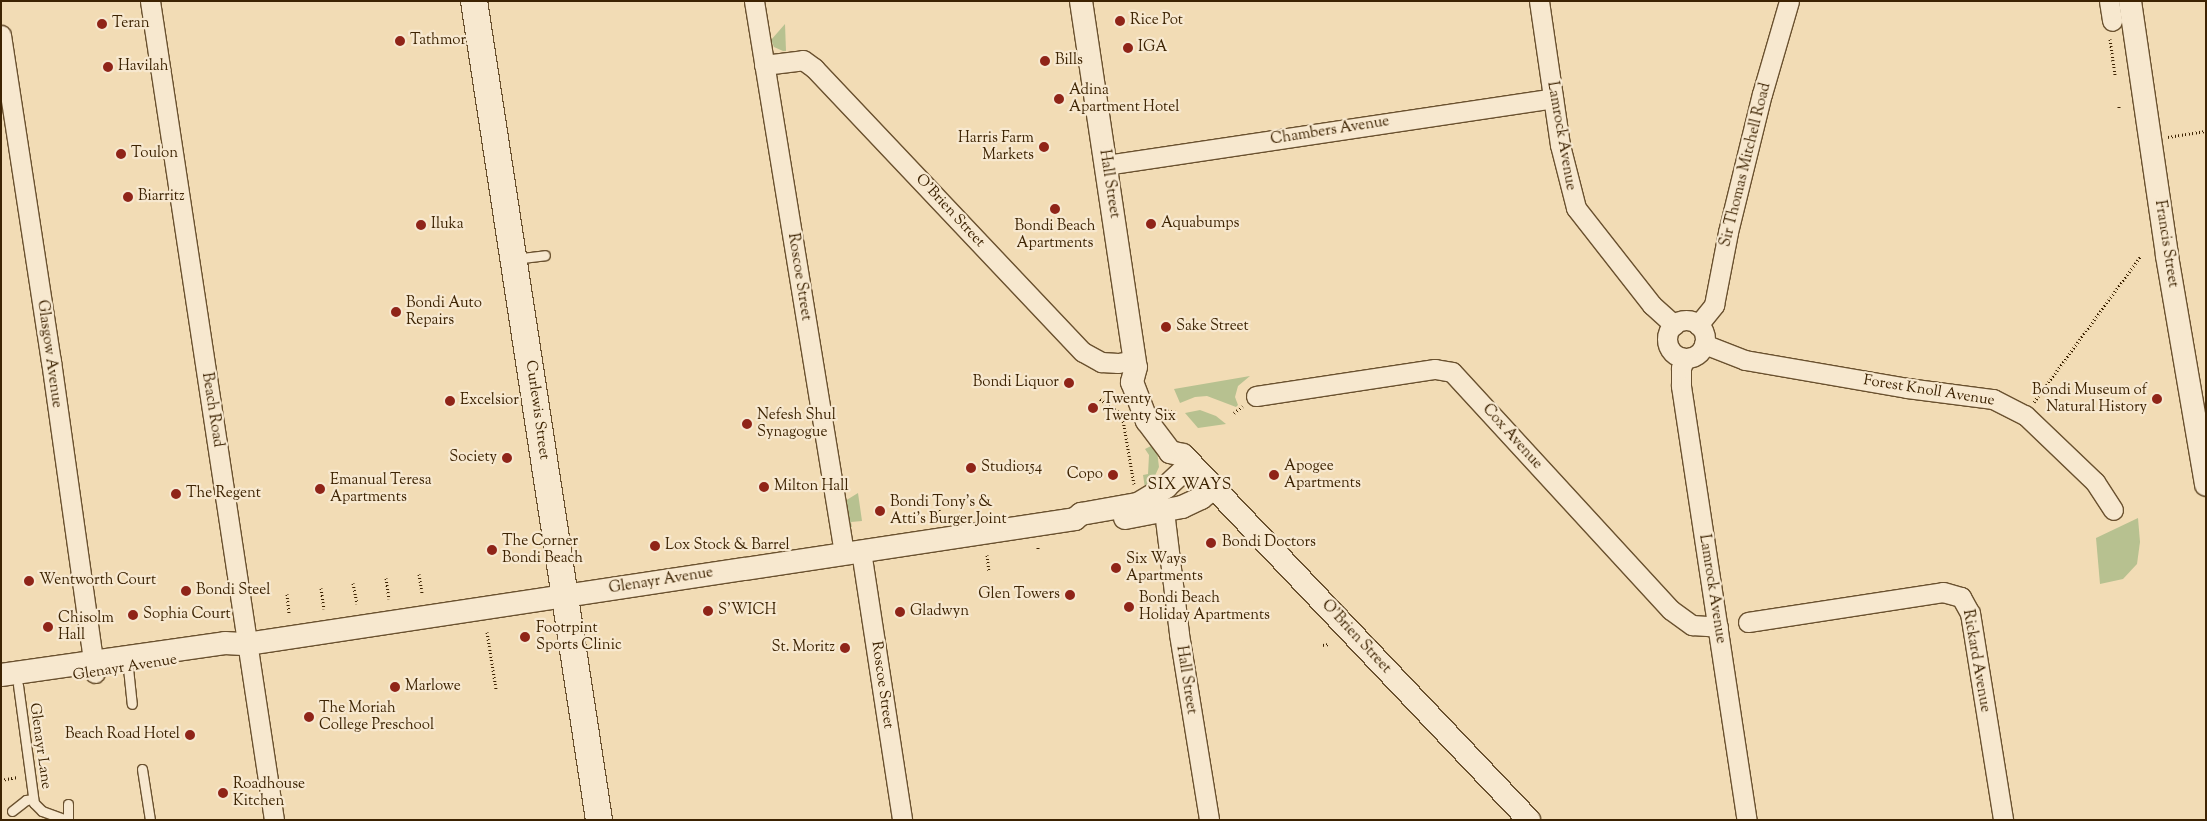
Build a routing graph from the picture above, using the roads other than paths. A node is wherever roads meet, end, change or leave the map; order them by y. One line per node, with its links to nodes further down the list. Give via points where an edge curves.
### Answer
1 (150, 1): 32 (street, Beach Road)
2 (474, 1): 15 (main road, Curlewis Street)
3 (754, 1): 11 (street, Roscoe Street)
4 (1081, 1): 13 (street, Hall Street)
5 (1539, 1): 12 (street, Lamrock Avenue)
6 (1789, 1): 17 (street, Sir Thomas Mitchell Road, via 1762,94 1728,232 1714,305)
7 (2109, 1): 9 (street)
8 (2130, 1): 23 (street, Francis Street)
9 (2112, 21)
10 (1, 35): 33 (street, Glasgow Avenue)
11 (764, 65): 20 (street, O'Brien Street, via 803,60 814,68 1084,352 1101,362); 28 (street, Roscoe Street)
12 (1553, 98): 13 (street, Chambers Avenue); 16 (street, Lamrock Avenue, via 1560,145 1576,208 1652,305)
13 (1106, 165): 20 (street, Hall Street)
14 (545, 255): 15 (lane)
15 (514, 259): 29 (main road, Curlewis Street)
16 (1674, 325): 17 (street, via 1686,321); 19 (street, via 1668,334 1668,345 1675,354)
17 (1698, 325): 18 (street, via 1704,334)
18 (1704, 344): 19 (street, via 1697,355); 25 (street, Forest Knoll Avenue, via 1745,360 1993,399 2025,414 2095,482)
19 (1685, 358): 31 (street, Lamrock Avenue, via 1681,386)
20 (1136, 363): 22 (street, O'Brien Street)
21 (1256, 396): 31 (street, Cox Avenue, via 1435,369 1452,372 1671,610 1692,625)
22 (1187, 460): 24 (street, O'Brien Street); 27 (street, Glenayr Avenue, via 1166,487 1138,504)
23 (2206, 485)
24 (1214, 488): 26 (street, Glenayr Avenue, via 1182,507); 47 (street, O'Brien Street)
25 (2113, 510)
26 (1164, 511): 27 (street, Glenayr Avenue, via 1083,522); 46 (street, Hall Street, via 1179,634)
27 (1075, 518): 28 (street, Glenayr Avenue)
28 (853, 552): 29 (street, Glenayr Avenue); 45 (street, Roscoe Street)
29 (564, 596): 32 (street, Glenayr Avenue); 44 (main road, Curlewis Street)
30 (1748, 622): 49 (street, Rickard Avenue, via 1943,592 1961,597 1970,613)
31 (1718, 627): 48 (street, Lamrock Avenue)
32 (247, 644): 33 (street, Glenayr Avenue, via 225,643); 34 (street, Glenayr Avenue, via 226,653); 43 (street, Beach Road)
33 (94, 668): 34 (street, Glenayr Avenue); 35 (street, Glenayr Avenue)
34 (128, 668): 36 (lane)
35 (7, 682): 38 (lane, Glenayr Lane)
36 (132, 704)
37 (142, 769): 42 (lane)
38 (33, 799): 40 (lane, via 26,800); 41 (lane, Glenayr Lane, via 37,808)
39 (68, 804): 41 (lane)
40 (12, 811)
41 (68, 820)
42 (150, 820)
43 (274, 820)
44 (599, 820)
45 (902, 820)
46 (1209, 820)
47 (1529, 820)
48 (1747, 820)
49 (2002, 820)

